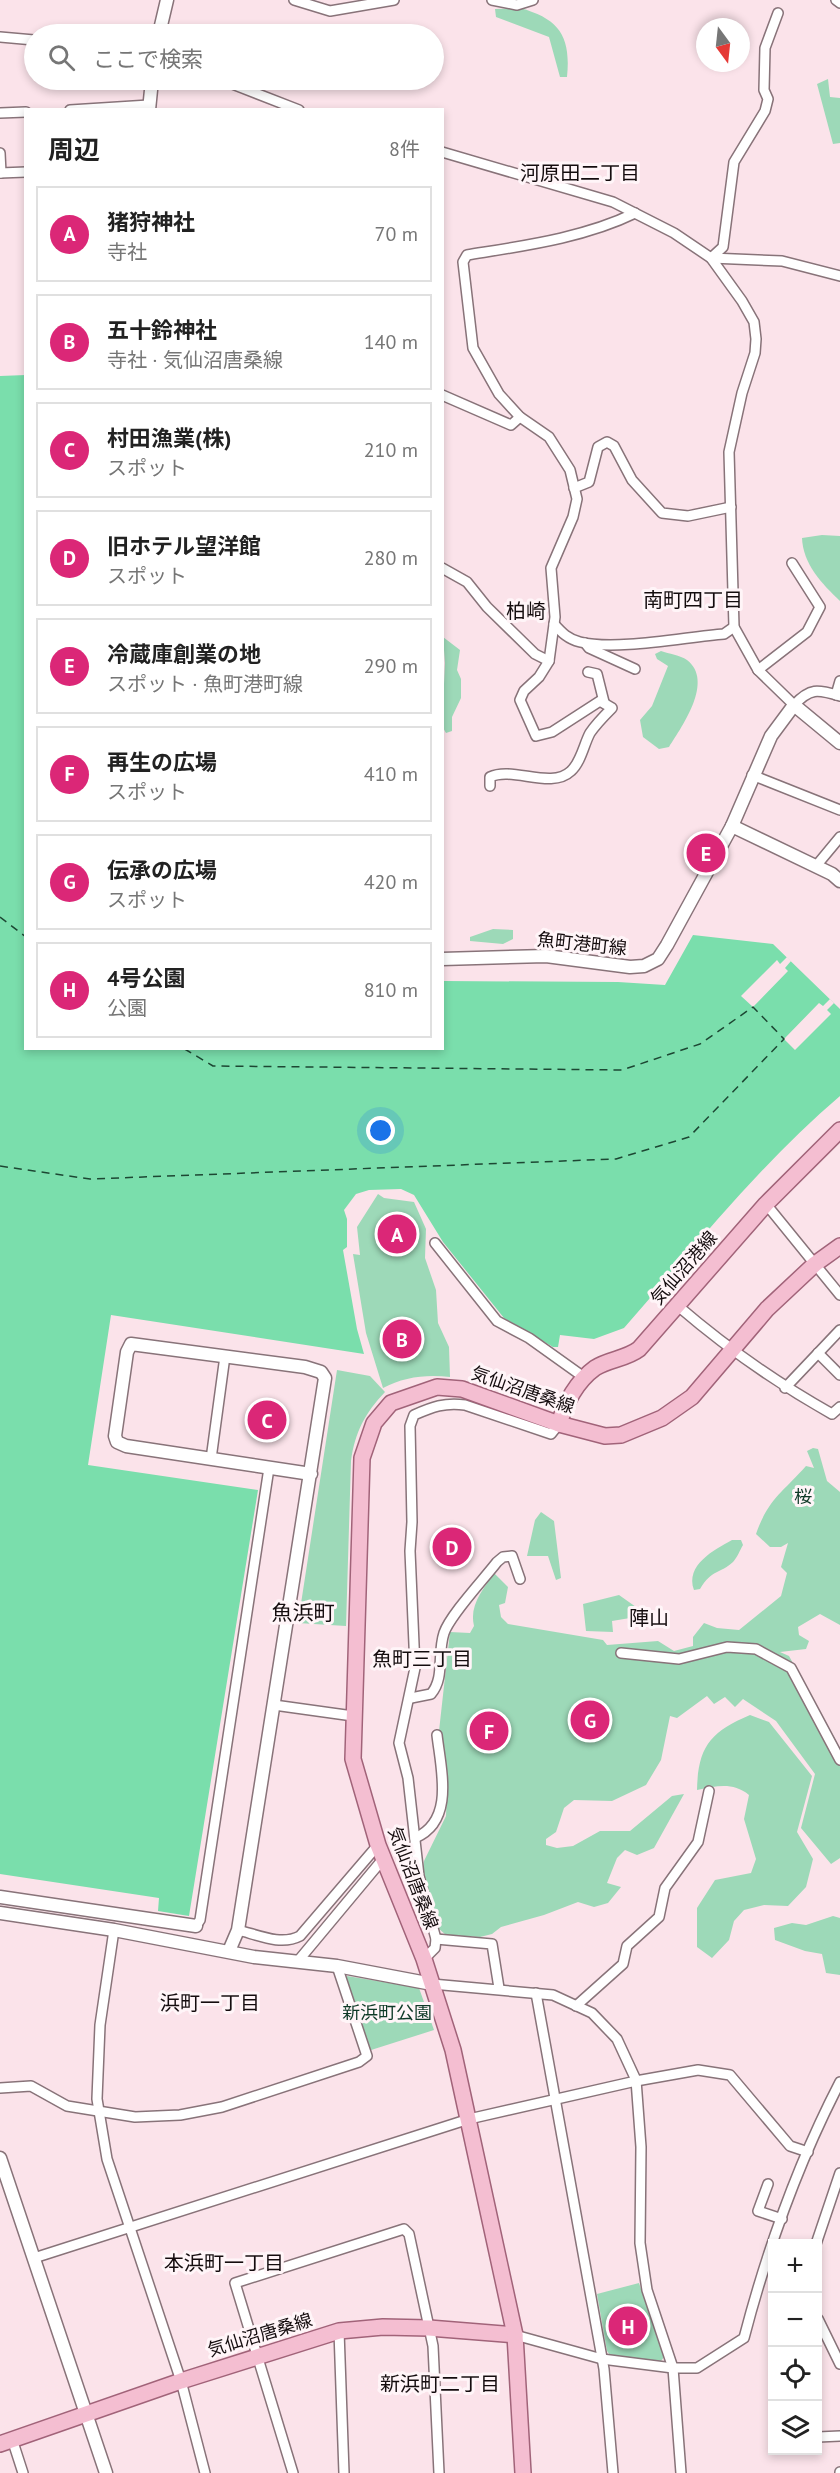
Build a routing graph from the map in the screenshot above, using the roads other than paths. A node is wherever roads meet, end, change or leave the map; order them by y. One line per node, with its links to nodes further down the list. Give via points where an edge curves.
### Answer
1 (294, 0): 2 (street, via 330,11)
2 (394, 0)
3 (492, 0): 4 (street, via 517,5)
4 (533, 0)
5 (836, 0): 7 (street)
6 (167, 1): 9 (street)
7 (840, 3)
8 (778, 13): 26 (street, via 765,48 765,111 734,162 723,247)
9 (161, 24)
10 (0, 37): 11 (street)
11 (24, 39)
12 (151, 90): 15 (street)
13 (246, 90): 14 (street)
14 (277, 103): 17 (street); 18 (street)
15 (149, 107): 16 (street)
16 (123, 108)
17 (270, 108)
18 (293, 108)
19 (24, 112): 20 (street)
20 (0, 113)
21 (0, 153): 24 (street)
22 (444, 153): 25 (street, via 614,202)
23 (24, 172): 24 (street)
24 (1, 173)
25 (635, 213): 26 (street); 29 (street, via 606,225 466,255 463,262 474,348 499,394)
26 (711, 258): 27 (street, via 782,261); 31 (street, via 754,322 756,339 729,452)
27 (840, 276)
28 (444, 396): 29 (street, via 511,425)
29 (520, 417): 30 (street, via 549,437 570,470)
30 (574, 488): 31 (street, via 590,482 597,447 607,442 614,446 632,480 662,513 688,516); 34 (street, via 577,499 573,517 551,568)
31 (731, 507): 35 (street)
32 (792, 563): 39 (street, via 820,607 807,632)
33 (444, 569): 37 (street, via 467,582 535,654)
34 (554, 624): 36 (street, via 564,636); 37 (street)
35 (734, 627): 36 (street, via 724,634 616,645); 39 (street)
36 (584, 643): 38 (street)
37 (549, 662): 43 (street, via 520,700 536,736 552,732 593,703)
38 (635, 669)
39 (758, 670): 44 (street)
40 (588, 672): 43 (street, via 597,674)
41 (840, 681): 42 (street)
42 (838, 696): 44 (street, via 818,690 806,692)
43 (604, 702): 47 (street, via 612,708 591,732 573,769 565,776 499,773 490,777)
44 (794, 705): 45 (street); 46 (street, 魚町港町線, via 771,736)
45 (840, 742)
46 (752, 775): 48 (street); 49 (street, 魚町港町線)
47 (490, 786)
48 (840, 810)
49 (732, 826): 51 (street); 53 (street, 魚町港町線, via 667,945 658,959 644,966 630,968 546,956)
50 (840, 837): 51 (street)
51 (816, 866): 52 (street)
52 (840, 881)
53 (444, 959)
54 (840, 1130): 55 (main road, 気仙沼港線)
55 (766, 1204): 58 (street); 60 (main road, 気仙沼港線)
56 (435, 1243): 66 (street, via 496,1321 529,1338)
57 (840, 1246): 58 (main road, 気仙沼唐桑線)
58 (815, 1264): 59 (street); 62 (main road, 気仙沼唐桑線, via 767,1309)
59 (840, 1295)
60 (678, 1306): 62 (street); 66 (main road, 気仙沼港線, via 628,1358 596,1368)
61 (840, 1330): 63 (street)
62 (731, 1351): 67 (street); 69 (main road, 気仙沼唐桑線, via 692,1396 662,1418 621,1435 605,1436)
63 (818, 1353): 65 (street); 67 (street)
64 (225, 1356): 70 (street); 70 (street, via 131,1344 114,1436 126,1446); 72 (street, via 305,1367 326,1378)
65 (840, 1375)
66 (585, 1378): 69 (main road, 気仙沼港線, via 568,1401)
67 (785, 1388): 68 (street, via 832,1414)
68 (840, 1407)
69 (559, 1424): 75 (street, via 551,1434 451,1402 414,1415 410,1426 410,1551 416,1643); 77 (main road, 気仙沼唐桑線, via 449,1386 427,1389 391,1403 374,1423 362,1458)
70 (211, 1459): 71 (street)
71 (269, 1468): 72 (street); 85 (street, via 200,1920)
72 (311, 1474): 76 (street)
73 (520, 1579): 75 (street, via 512,1556 496,1562 446,1627 439,1685 431,1695)
74 (621, 1653): 79 (street, via 679,1659 727,1647 756,1649 791,1668)
75 (411, 1698): 81 (street, via 399,1743 408,1778)
76 (274, 1705): 77 (street); 87 (street)
77 (354, 1716): 82 (main road, 気仙沼唐桑線, via 353,1759)
78 (437, 1735): 81 (street, via 443,1791 440,1810 428,1832)
79 (840, 1760)
80 (709, 1791): 96 (street, via 698,1842 665,1888 659,1917 627,1946 622,1964)
81 (415, 1838): 88 (street, via 419,1875)
82 (380, 1852): 87 (street, via 300,1936 282,1941); 90 (main road, 気仙沼唐桑線); 91 (street)
83 (0, 1897): 85 (street)
84 (0, 1913): 86 (street)
85 (196, 1926)
86 (114, 1930): 89 (street); 101 (street, via 100,2025)
87 (238, 1930): 89 (street)
88 (436, 1939): 90 (street, via 435,1948); 94 (street, via 492,1944)
89 (229, 1951): 91 (street)
90 (424, 1959): 93 (main road, 気仙沼唐桑線)
91 (298, 1961): 92 (street)
92 (337, 1966): 93 (street); 101 (street, via 367,2056 359,2062 222,2107 180,2115 135,2117)
93 (432, 1984): 94 (street); 102 (main road, 気仙沼唐桑線)
94 (499, 1989): 95 (street)
95 (536, 1993): 96 (street, via 553,1995); 100 (street)
96 (576, 2006): 97 (street, via 592,2013 616,2039)
97 (636, 2081): 100 (street); 103 (street, via 698,2070 730,2075 790,2146); 118 (street, via 641,2147 640,2243 647,2290)
98 (840, 2082): 103 (street)
99 (0, 2088): 101 (street, via 31,2086 67,2106)
100 (555, 2098): 102 (street); 116 (street)
101 (99, 2111): 108 (street, via 107,2159)
102 (469, 2119): 108 (street); 114 (main road, 気仙沼唐桑線)
103 (808, 2151): 107 (street)
104 (0, 2158): 110 (street)
105 (840, 2173): 109 (street)
106 (768, 2184): 107 (street, via 758,2211)
107 (782, 2219): 118 (street, via 761,2273 744,2338 697,2368)
108 (130, 2227): 110 (street); 119 (street)
109 (818, 2239)
110 (34, 2258): 120 (street)
111 (822, 2327): 117 (street)
112 (429, 2328): 113 (main road, 気仙沼唐桑線); 114 (main road, 気仙沼唐桑線); 115 (street, via 409,2234 404,2229 235,2283); 129 (street)
113 (339, 2331): 115 (main road, 気仙沼唐桑線); 128 (street)
114 (515, 2335): 116 (street); 130 (main road)
115 (257, 2357): 119 (main road, 気仙沼唐桑線); 127 (street)
116 (602, 2359): 118 (street); 131 (street)
117 (840, 2364)
118 (673, 2368): 132 (street)
119 (180, 2381): 120 (main road, 気仙沼唐桑線); 126 (street)
120 (86, 2413): 123 (main road, 気仙沼唐桑線); 125 (street)
121 (840, 2436): 122 (street)
122 (822, 2437)
123 (6, 2442): 124 (street)
124 (23, 2473)
125 (106, 2473)
126 (205, 2473)
127 (293, 2473)
128 (344, 2473)
129 (439, 2473)
130 (523, 2473)
131 (613, 2473)
132 (681, 2473)

